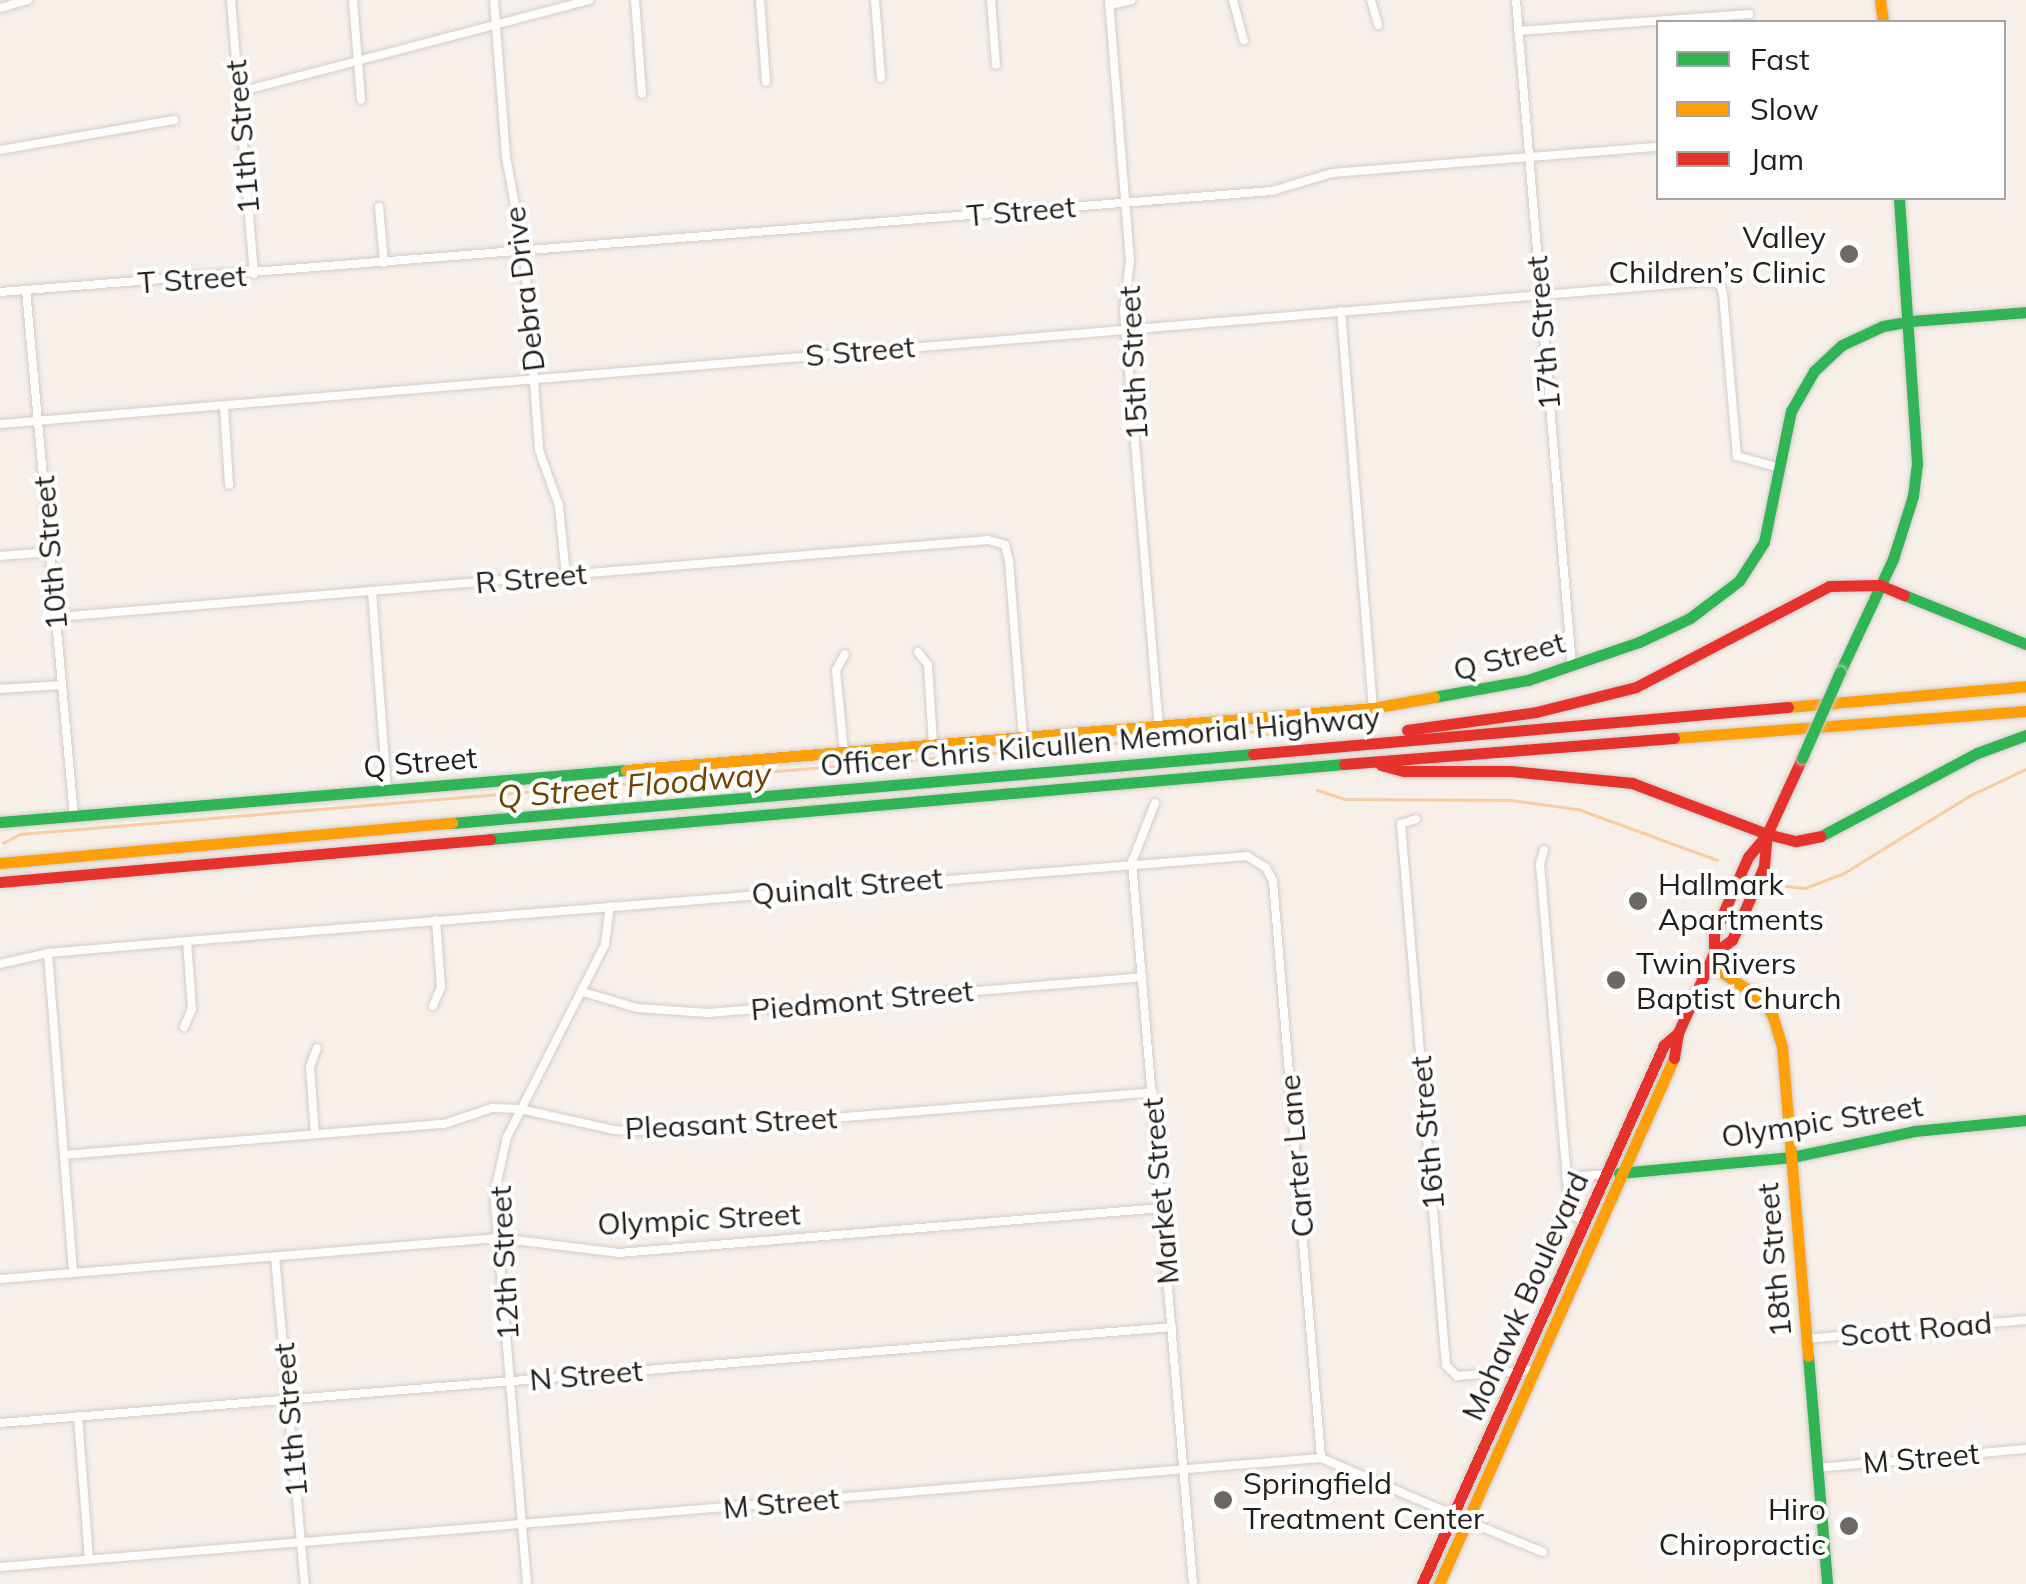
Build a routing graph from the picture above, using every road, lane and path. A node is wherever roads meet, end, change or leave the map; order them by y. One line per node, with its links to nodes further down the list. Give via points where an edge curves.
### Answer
1 (28, 0): 15 (street)
2 (231, 0): 27 (street, 11th Street)
3 (353, 0): 23 (street)
4 (494, 0): 19 (street, Debra Drive)
5 (589, 0): 19 (street)
6 (635, 0): 28 (street)
7 (760, 0): 26 (street)
8 (875, 0): 25 (street)
9 (991, 0): 24 (street)
10 (1131, 0): 14 (street)
11 (1233, 0): 22 (street)
12 (1371, 0): 20 (street)
13 (1516, 0): 21 (street, 17th Street)
14 (1110, 3): 35 (street, 15th Street)
15 (0, 8)
16 (1749, 14): 17 (street)
17 (1667, 20)
18 (1656, 21): 21 (street)
19 (496, 23): 23 (street); 37 (street, Debra Drive, via 506,157)
20 (1378, 25)
21 (1518, 31): 33 (street, 17th Street)
22 (1244, 41)
23 (358, 61): 27 (street); 29 (street)
24 (996, 65)
25 (882, 78)
26 (766, 82)
27 (239, 92): 39 (street, 11th Street)
28 (642, 94)
29 (361, 100)
30 (174, 120): 32 (street)
31 (1654, 148): 33 (street, T Street)
32 (0, 150)
33 (1528, 158): 35 (street, T Street, via 1332,173 1272,191); 42 (street, 17th Street)
34 (1899, 200): 45 (main road, Mohawk Boulevard)
35 (1126, 203): 37 (street, T Street); 46 (street, 15th Street)
36 (379, 207): 38 (street)
37 (524, 252): 38 (street, T Street); 47 (street, Debra Drive)
38 (384, 263): 39 (street, T Street)
39 (254, 274): 40 (street, T Street)
40 (26, 290): 41 (street, T Street); 49 (street, 10th Street)
41 (0, 292)
42 (1540, 294): 43 (street, S Street); 51 (street, S Street, via 1720,284 1738,456); 62 (street, 17th Street)
43 (1341, 311): 46 (street, S Street); 66 (street)
44 (2026, 312): 45 (main road, Q Street)
45 (1910, 322): 51 (main road, Q Street, via 1859,336 1819,366 1791,411); 56 (main road, Mohawk Boulevard, via 1917,463)
46 (1126, 328): 47 (street, S Street); 68 (street, 15th Street)
47 (534, 378): 48 (street, S Street); 55 (street, Debra Drive, via 539,450 559,506)
48 (224, 407): 49 (street, S Street); 52 (street)
49 (38, 420): 50 (street, S Street); 53 (street, 10th Street)
50 (0, 424)
51 (1780, 468): 62 (main road, Q Street, via 1764,542 1718,602)
52 (229, 485)
53 (50, 552): 54 (street); 58 (street, 10th Street)
54 (0, 556)
55 (566, 576): 57 (street, R Street); 70 (street, R Street, via 988,540 1005,545)
56 (1880, 585): 59 (main road); 71 (main road, via 1829,586 1794,600 1636,687 1536,712 1407,730); 80 (main road, Mohawk Boulevard, bridge)
57 (372, 591): 58 (street, R Street); 75 (street)
58 (57, 617): 63 (street, 10th Street)
59 (2026, 644)
60 (918, 652): 72 (street, via 928,665)
61 (844, 654): 73 (street, via 836,670)
62 (1572, 666): 66 (main road, Q Street, via 1471,694)
63 (62, 685): 65 (street); 77 (street, 10th Street)
64 (2026, 686): 71 (main road, Officer Chris Kilcullen Memorial Highway)
65 (0, 689)
66 (1374, 708): 68 (main road, Q Street)
67 (2026, 711): 74 (main road, Officer Chris Kilcullen Memorial Highway)
68 (1159, 725): 70 (main road, Q Street)
69 (2026, 735): 80 (main road, via 1976,752 1824,836 1796,841)
70 (1023, 737): 72 (main road, Q Street)
71 (1382, 742): 84 (main road, Officer Chris Kilcullen Memorial Highway)
72 (933, 744): 73 (main road, Q Street)
73 (844, 752): 75 (main road, Q Street)
74 (1368, 762): 80 (main road, via 1404,770 1502,770 1632,783); 85 (main road, Officer Chris Kilcullen Memorial Highway)
75 (386, 790): 77 (main road, Q Street)
76 (1155, 803): 83 (street, Market Street)
77 (74, 816): 79 (main road, Q Street)
78 (1416, 818): 116 (street, 16th Street, via 1401,824 1446,1365 1457,1376)
79 (0, 822)
80 (1767, 834): 90 (main road, Mohawk Boulevard, via 1748,857 1714,934); 90 (main road, Mohawk Boulevard, via 1764,866 1732,940)
81 (1544, 850): 106 (street)
82 (1257, 860): 83 (street, Quinalt Street, via 1236,853); 123 (street, Carter Lane, via 1272,881)
83 (1132, 862): 86 (street, Quinalt Street); 92 (street, Market Street)
84 (0, 864)
85 (0, 882)
86 (610, 906): 87 (street, Quinalt Street); 93 (street, 12th Street, via 604,945)
87 (436, 920): 88 (street, Quinalt Street); 94 (street, via 441,987)
88 (187, 941): 89 (street, Quinalt Street); 95 (street, via 192,1009)
89 (48, 954): 91 (street, Quinalt Street); 102 (street)
90 (1711, 958): 96 (main road, Mohawk Boulevard); 103 (main road, 18th Street, via 1772,1014 1782,1047)
91 (0, 964)
92 (1142, 977): 93 (street, Piedmont Street, via 708,1013 637,1008); 98 (street, Market Street)
93 (583, 992): 99 (street, 12th Street)
94 (433, 1006)
95 (184, 1027)
96 (1678, 1033): 104 (main road, Mohawk Boulevard, via 1676,1053); 105 (main road, Mohawk Boulevard, via 1664,1045)
97 (317, 1048): 101 (street, via 310,1068)
98 (1152, 1092): 99 (street, Pleasant Street, via 660,1132 614,1130); 107 (street, Market Street)
99 (520, 1109): 101 (street, Pleasant Street, via 492,1108 444,1124); 109 (street, 12th Street, via 494,1195)
100 (2026, 1120): 103 (main road, Olympic Street, via 1914,1131)
101 (315, 1134): 102 (street, Pleasant Street)
102 (64, 1156): 111 (street)
103 (1792, 1157): 104 (main road, Olympic Street); 115 (main road, 18th Street)
104 (1623, 1172): 105 (main road, Olympic Street); 117 (main road, Mohawk Boulevard)
105 (1608, 1174): 106 (street, Olympic Street); 108 (main road, Mohawk Boulevard)
106 (1566, 1177): 108 (street, via 1571,1210)
107 (1162, 1208): 109 (street, Olympic Street, via 619,1253); 114 (street, Market Street)
108 (1586, 1222): 116 (main road, Mohawk Boulevard)
109 (498, 1238): 110 (street, Olympic Street); 118 (street, 12th Street)
110 (275, 1256): 111 (street, Olympic Street); 119 (street, 11th Street)
111 (74, 1273): 112 (street, Olympic Street)
112 (0, 1280)
113 (2026, 1320): 115 (street, Scott Road)
114 (1172, 1326): 118 (street, N Street); 125 (street, Market Street)
115 (1806, 1339): 124 (main road, 18th Street)
116 (1519, 1370): 117 (street, 16th Street); 126 (main road, Mohawk Boulevard)
117 (1534, 1370): 127 (main road, Mohawk Boulevard)
118 (510, 1381): 119 (street, N Street); 128 (street, 12th Street)
119 (288, 1399): 120 (street, N Street); 129 (street, 11th Street)
120 (78, 1416): 121 (street, N Street); 131 (street)
121 (0, 1423)
122 (2026, 1449): 124 (street, M Street)
123 (1321, 1458): 125 (street, M Street); 126 (street, M Street)
124 (1817, 1468): 138 (main road, 18th Street)
125 (1184, 1470): 128 (street, M Street); 135 (street, Market Street)
126 (1453, 1514): 127 (street, M Street); 136 (main road, Mohawk Boulevard)
127 (1468, 1521): 130 (street, M Street); 137 (main road, Mohawk Boulevard)
128 (523, 1524): 129 (street, M Street); 134 (street, 12th Street)
129 (301, 1542): 131 (street, M Street); 133 (street, 11th Street)
130 (1543, 1552)
131 (89, 1560): 132 (street, M Street)
132 (0, 1567)
133 (305, 1584)
134 (528, 1584)
135 (1193, 1584)
136 (1422, 1584)
137 (1440, 1584)
138 (1826, 1584)

